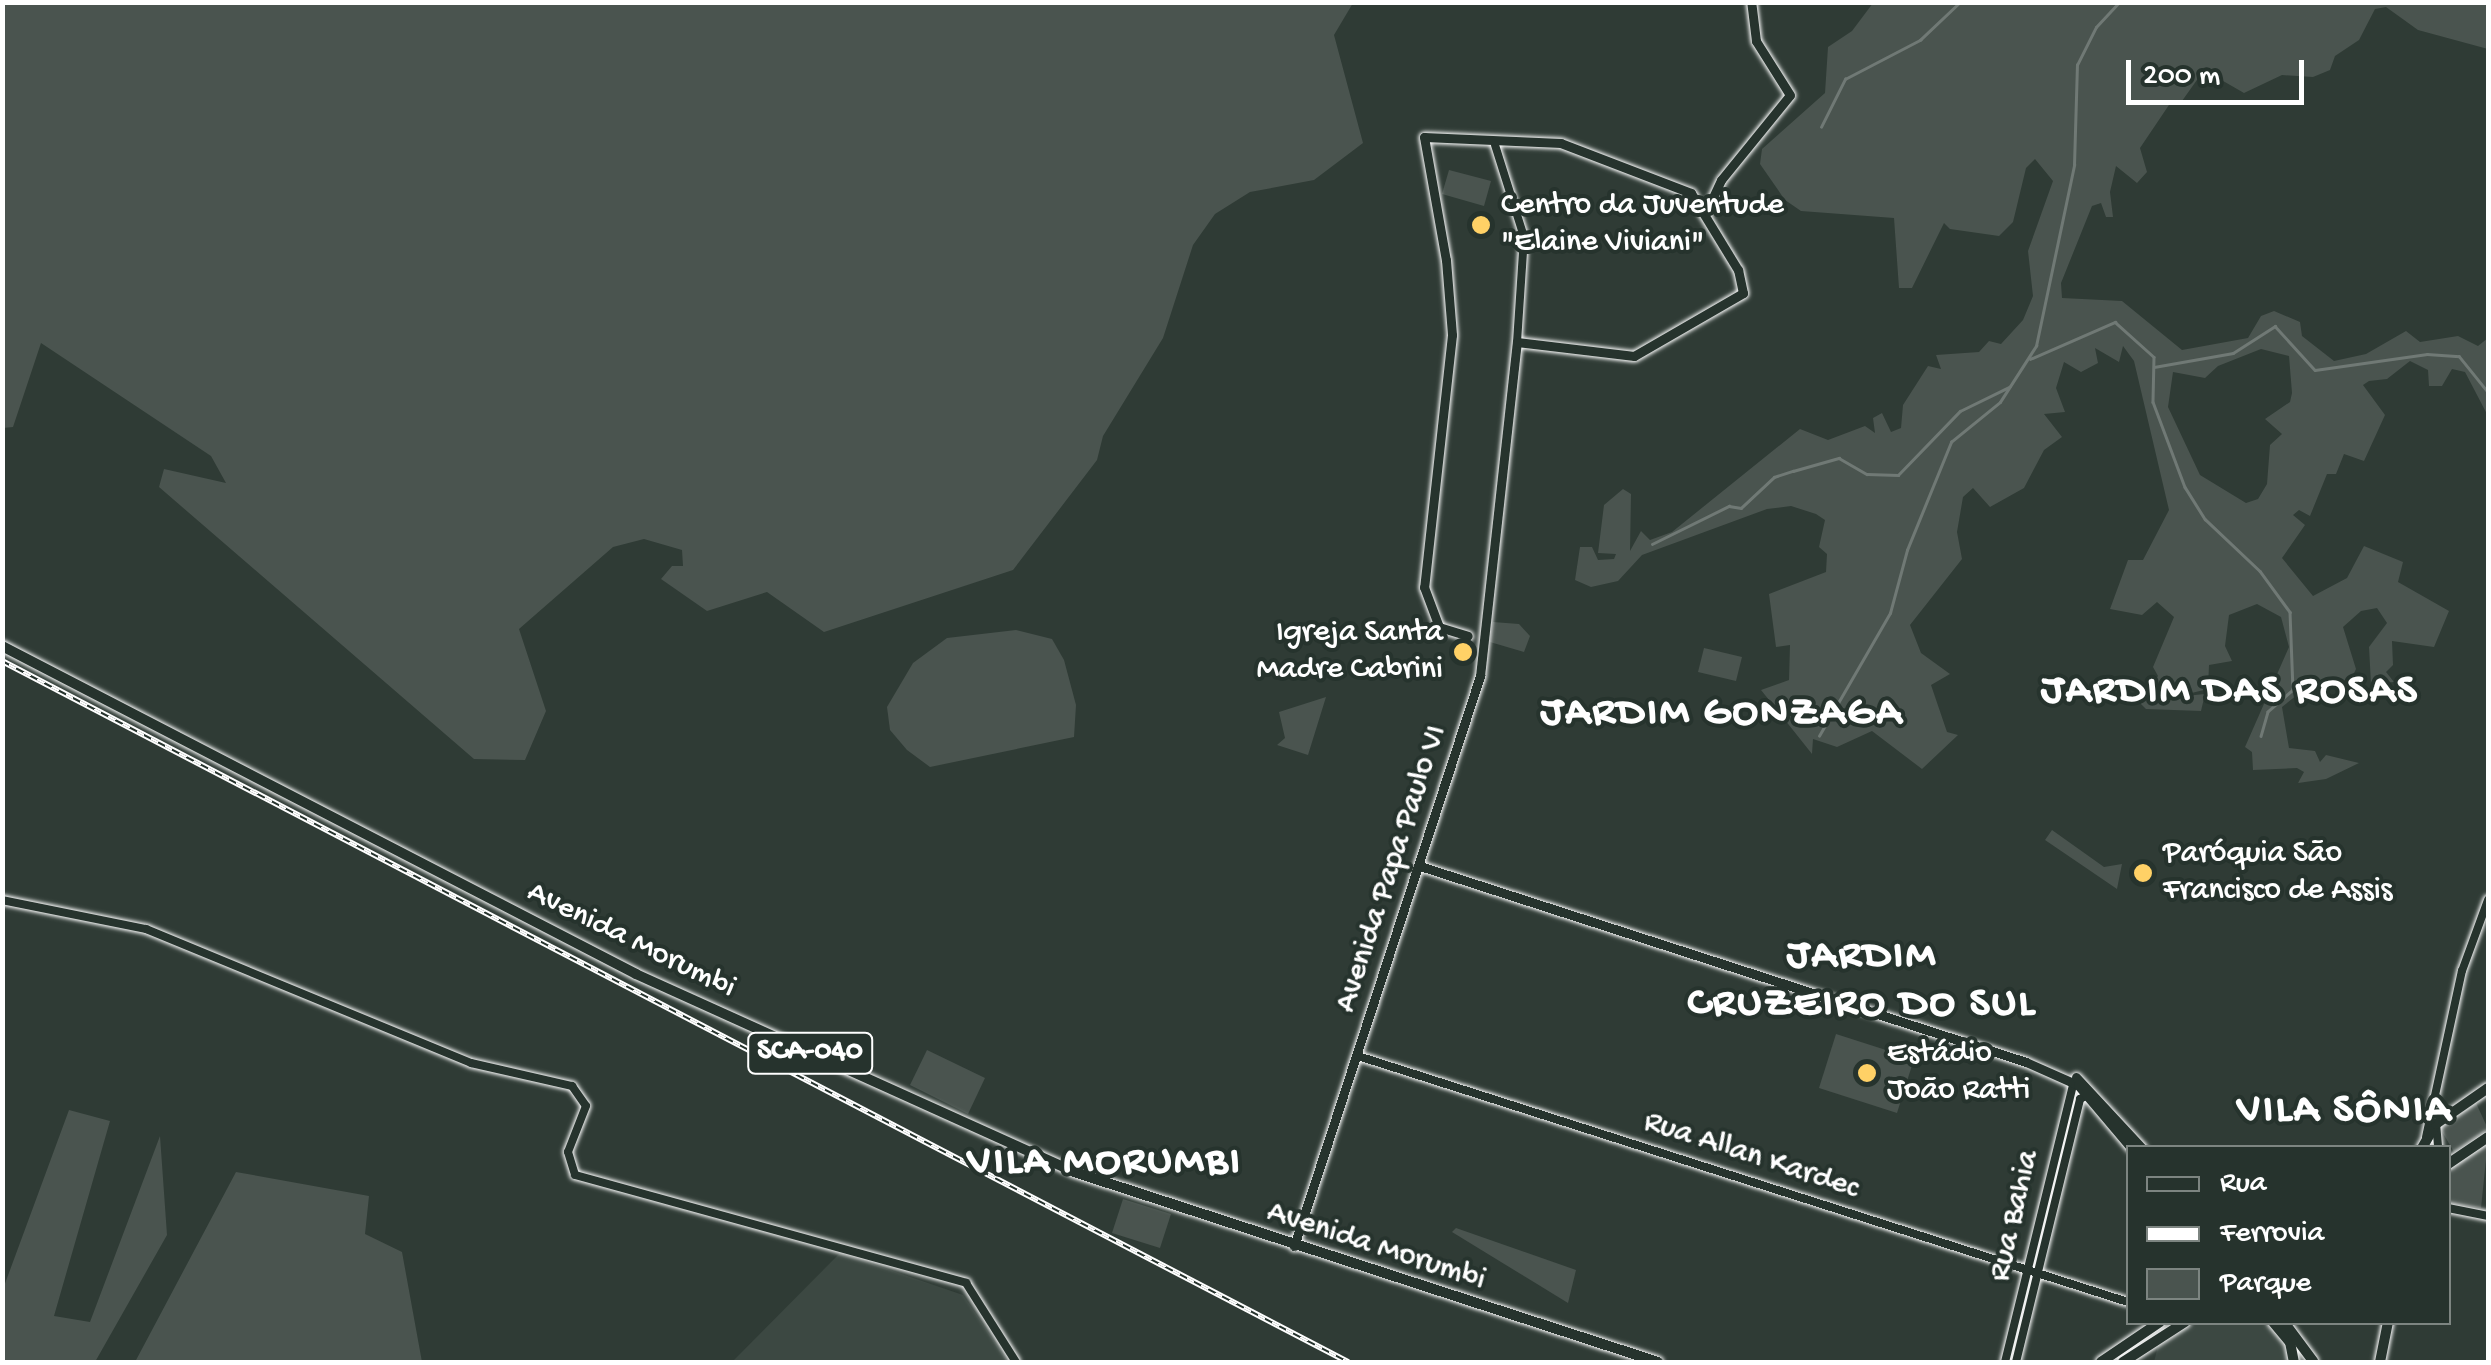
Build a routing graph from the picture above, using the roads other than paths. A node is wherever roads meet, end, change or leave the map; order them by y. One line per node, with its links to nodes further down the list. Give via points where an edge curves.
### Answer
1 (1750, 2): 3 (main road, via 1756,41 1790,95)
2 (1495, 145): 4 (main road, via 1561,144); 6 (street, Avenida Papa Paulo VI, via 1524,237); 8 (main road, via 1424,137 1452,336 1424,588 1439,628)
3 (1721, 180): 4 (main road); 5 (main road)
4 (1692, 192): 5 (main road)
5 (1708, 212): 6 (main road, via 1744,292 1634,356)
6 (1517, 342): 7 (main road, Avenida Papa Paulo VI)
7 (1486, 619): 8 (main road); 10 (main road, Avenida Papa Paulo VI)
8 (1468, 636): 10 (main road)
9 (2, 646): 27 (main road, Avenida Morumbi / SCA-040, via 636,974 1084,1176)
10 (1484, 651): 11 (main road, Avenida Papa Paulo VI)
11 (1420, 866): 14 (main road, Avenida Papa Paulo VI); 15 (main road)
12 (2, 900): 35 (street, via 146,929 471,1063 572,1086 586,1106 568,1152 575,1175 966,1283)
13 (2488, 900): 18 (street, via 2462,971)
14 (1358, 1056): 27 (main road, Avenida Papa Paulo VI); 28 (street, Rua Allan Kardec)
15 (2075, 1079): 17 (main road); 17 (street, Rua Bahia); 22 (main road)
16 (2488, 1088): 18 (main road)
17 (2079, 1096): 21 (main road); 28 (street, Rua Bahia)
18 (2434, 1119): 20 (main road); 23 (street)
19 (2488, 1137): 24 (main road)
20 (2424, 1143)
21 (2128, 1145)
22 (2139, 1145)
23 (2438, 1145)
24 (2451, 1162)
25 (2451, 1209): 26 (street)
26 (2488, 1216)
27 (1294, 1246): 36 (main road, Avenida Morumbi / SCA-040)
28 (2033, 1273): 29 (street, Rua Allan Kardec); 37 (street, Rua Bahia); 38 (street, Rua Bahia)
29 (2126, 1301)
30 (2156, 1325): 39 (main road)
31 (2179, 1325): 40 (main road)
32 (2276, 1325): 41 (main road, via 2290,1342)
33 (2286, 1325): 42 (main road)
34 (2387, 1325): 43 (main road)
35 (1016, 1362)
36 (1658, 1362)
37 (2005, 1362)
38 (2016, 1362)
39 (2101, 1362)
40 (2123, 1362)
41 (2294, 1362): 42 (main road)
42 (2313, 1362)
43 (2380, 1362)

